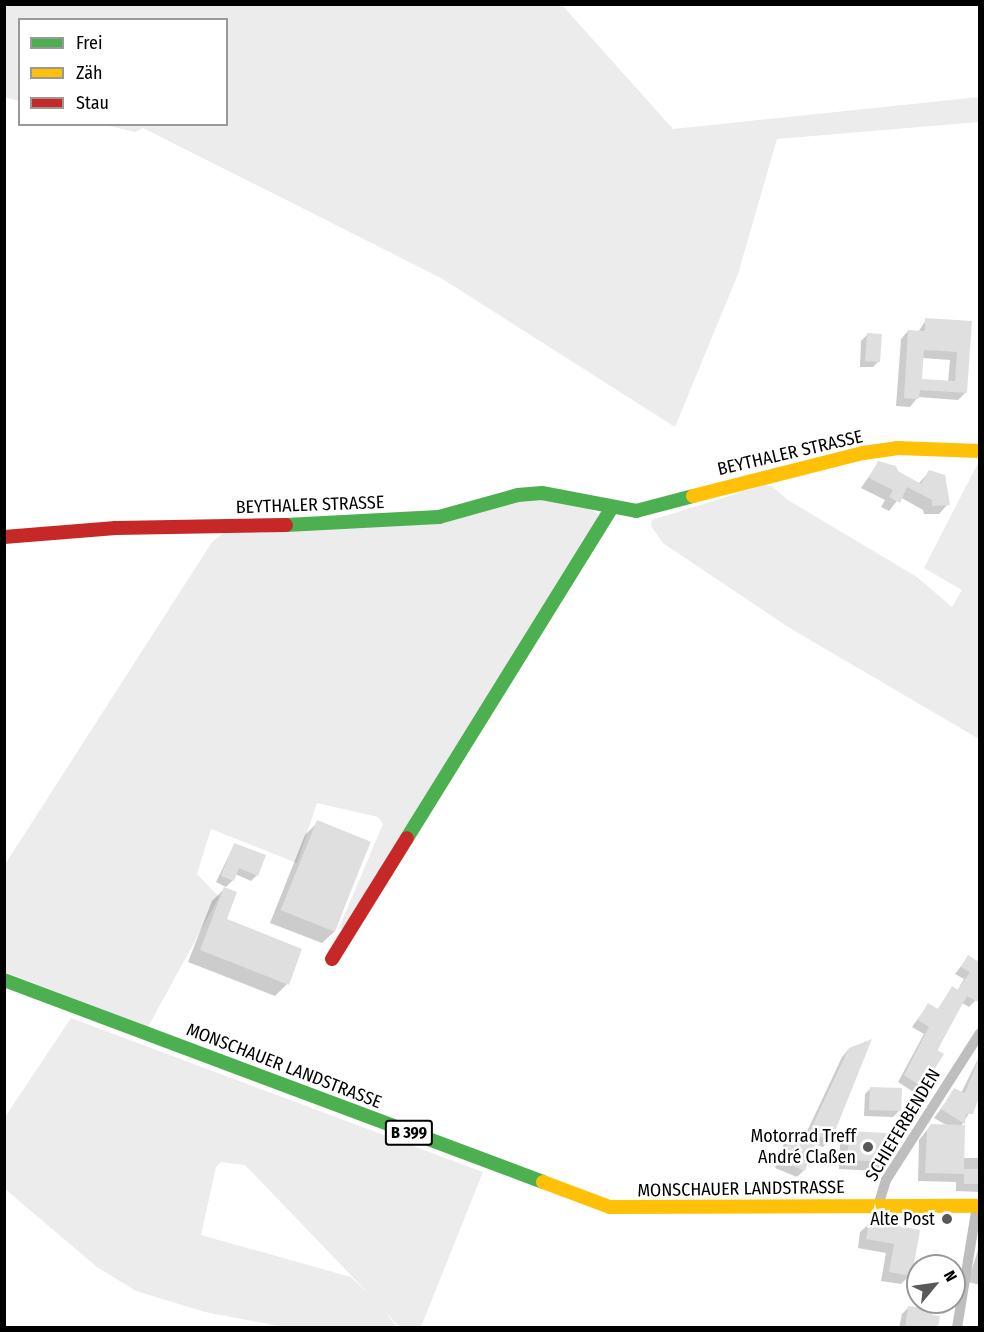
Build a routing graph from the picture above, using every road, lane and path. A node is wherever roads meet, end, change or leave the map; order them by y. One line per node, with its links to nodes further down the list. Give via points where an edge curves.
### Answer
1 (980, 450): 2 (street, BEYTHALER STRASSE, via 897,448 863,453 636,511)
2 (611, 509): 3 (street, BEYTHALER STRASSE, via 566,495 542,493 518,495 439,517 363,523 116,528); 4 (street)
3 (4, 537)
4 (332, 959)
5 (4, 980): 7 (street, MONSCHAUER LANDSTRASSE / B 399, via 610,1207)
6 (980, 1033): 7 (street, SCHIEFERBENDEN, via 886,1180)
7 (878, 1206): 8 (street, MONSCHAUER LANDSTRASSE / B 399)
8 (978, 1206): 9 (street)
9 (957, 1328)

